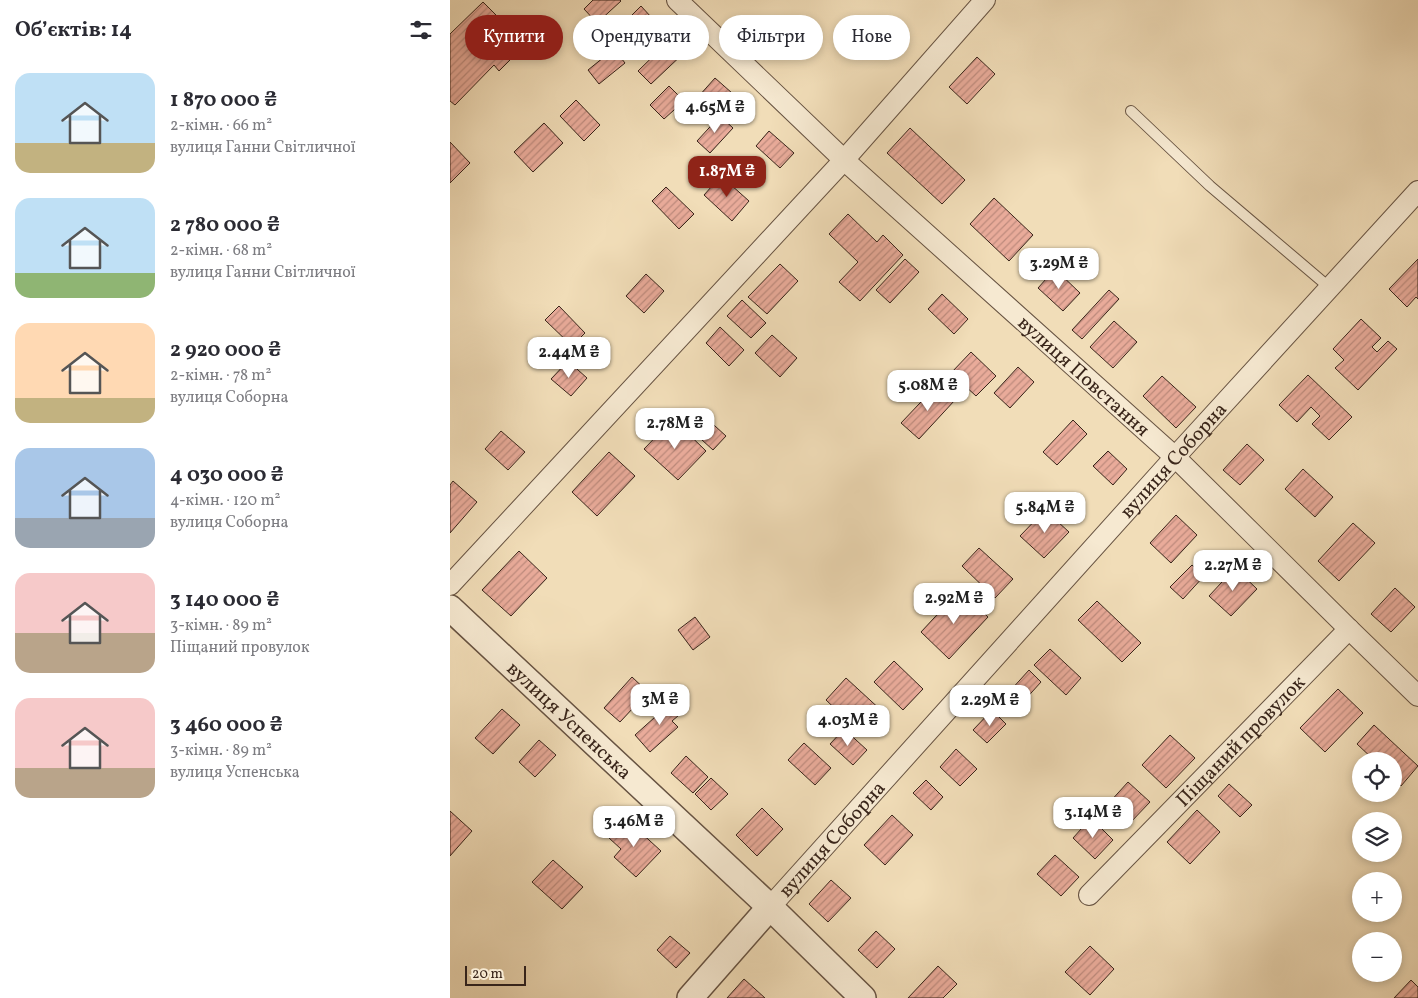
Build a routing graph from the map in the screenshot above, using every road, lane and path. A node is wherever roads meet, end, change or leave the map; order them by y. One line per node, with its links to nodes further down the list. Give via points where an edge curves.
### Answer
1 (677, 0): 4 (street, вулиця Повстання)
2 (985, 0): 4 (street)
3 (1131, 111): 6 (lane, via 1210,186)
4 (844, 160): 7 (street, вулиця Повстання); 8 (street)
5 (1418, 191): 6 (street, вулиця Соборна)
6 (1330, 288): 7 (street, вулиця Соборна)
7 (1175, 457): 10 (street, вулиця Повстання); 13 (street, вулиця Соборна)
8 (450, 585)
9 (450, 608): 13 (street, вулиця Успенська)
10 (1349, 629): 11 (street, вулиця Повстання); 12 (street, Піщаний провулок)
11 (1418, 696)
12 (1089, 895)
13 (770, 907): 14 (street, вулиця Соборна); 15 (street, вулиця Успенська)
14 (690, 998)
15 (863, 998)

